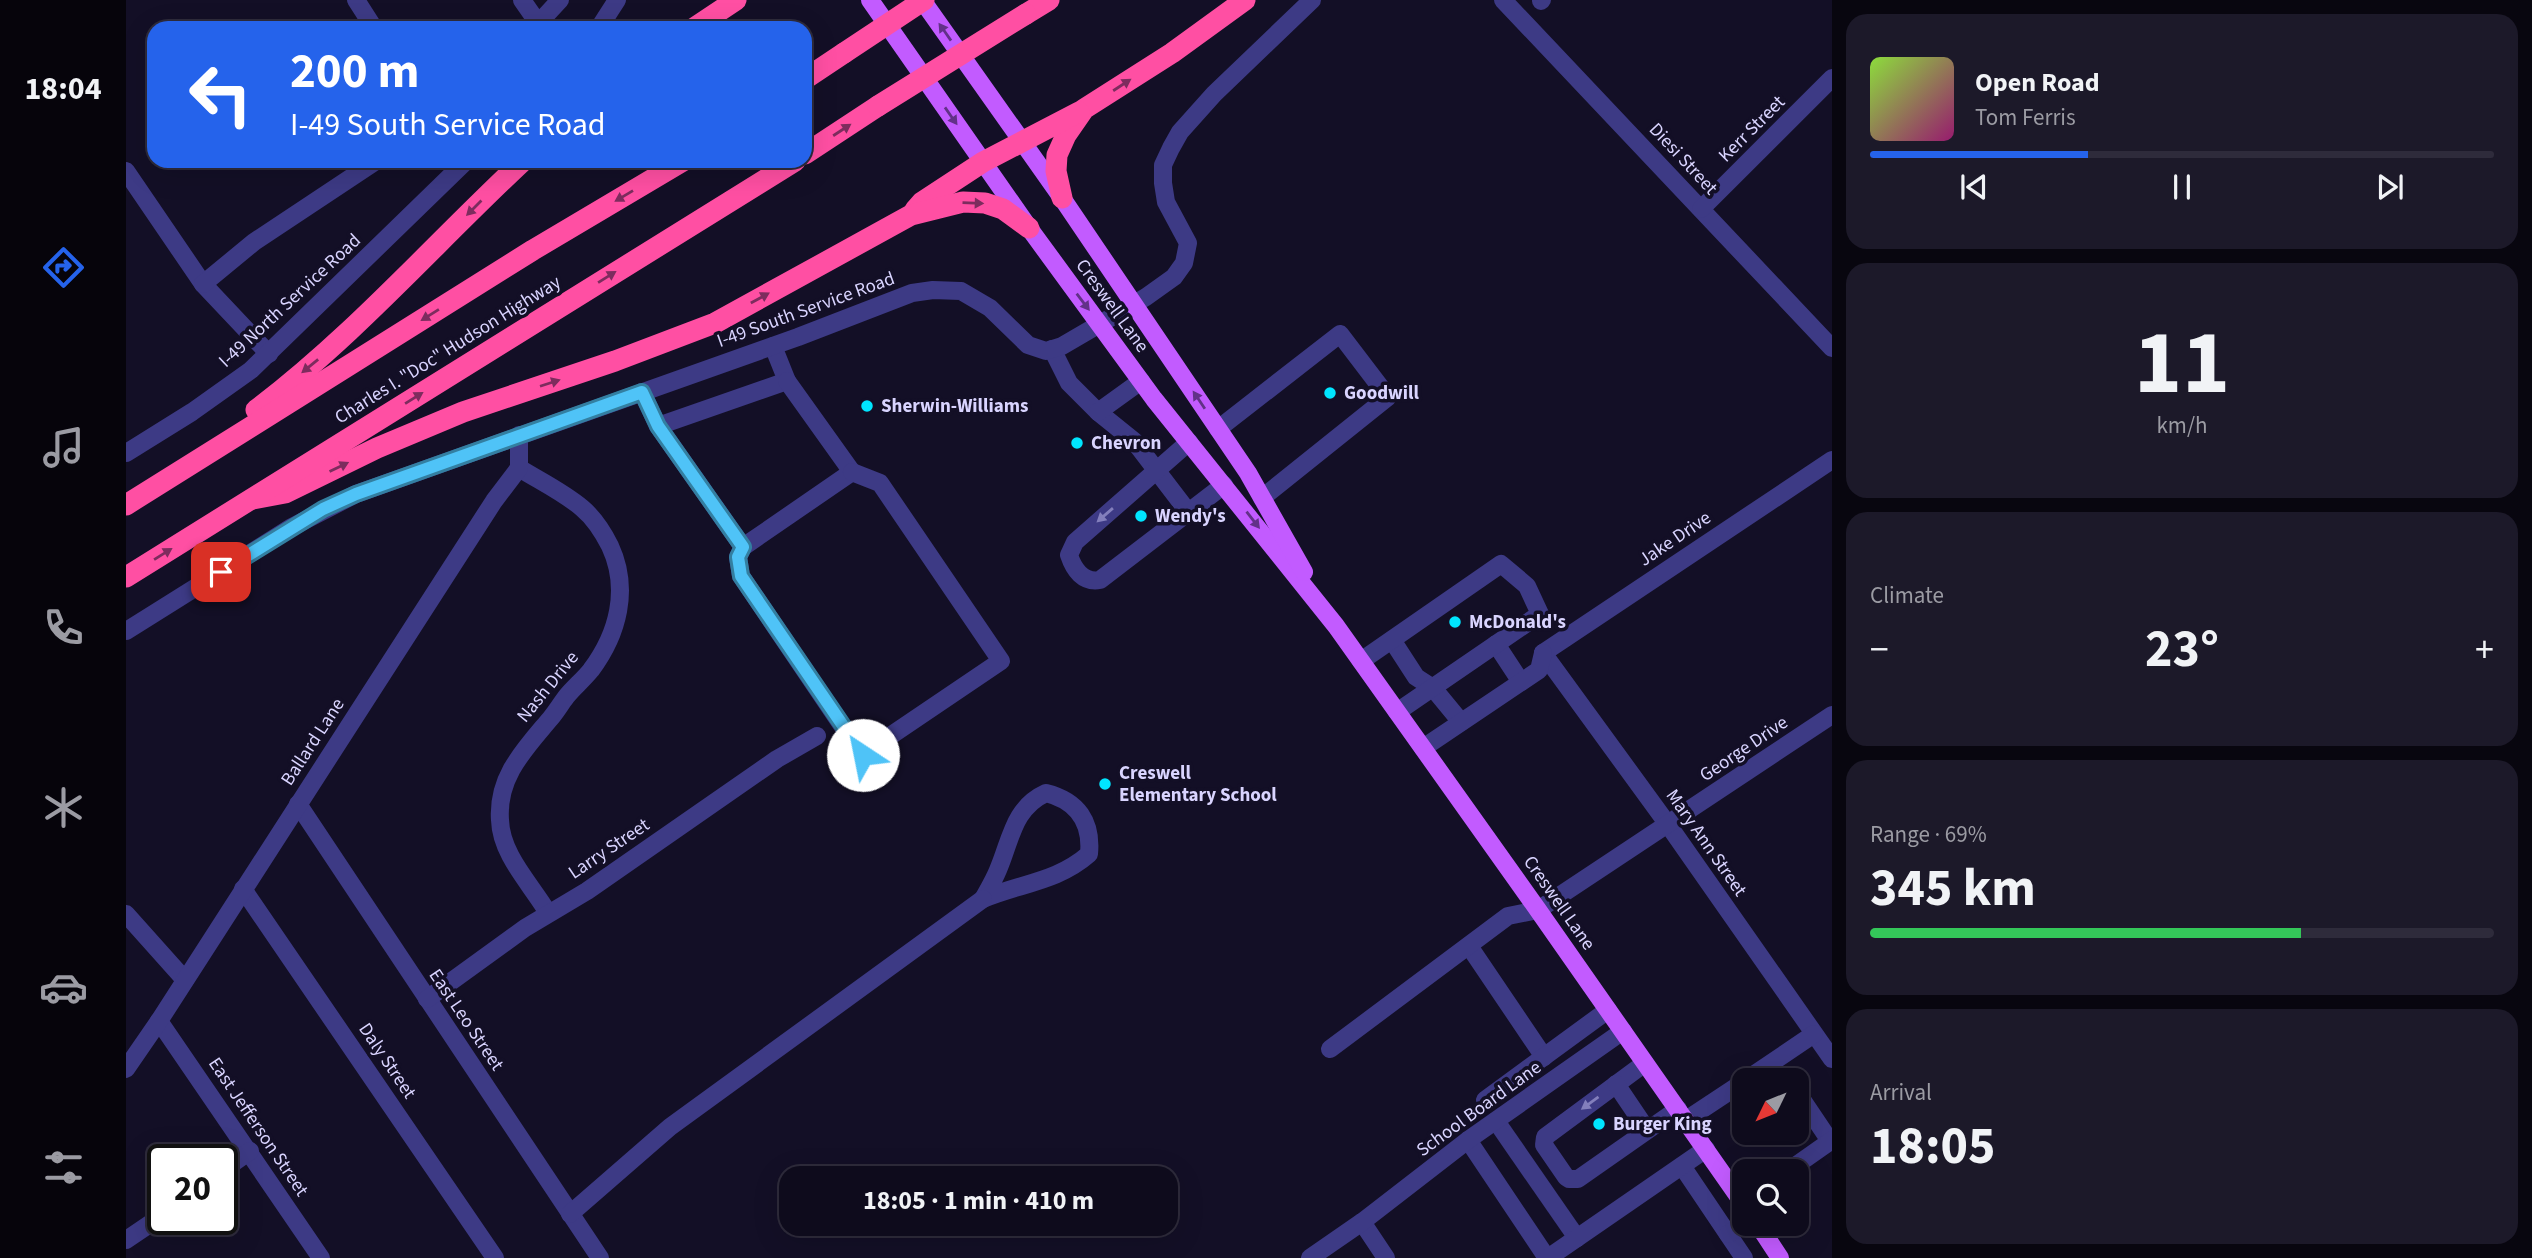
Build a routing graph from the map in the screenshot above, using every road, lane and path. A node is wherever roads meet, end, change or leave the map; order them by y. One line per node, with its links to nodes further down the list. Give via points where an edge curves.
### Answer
1 (522, 0): 13 (street)
2 (560, 0): 14 (street)
3 (617, 0): 15 (street)
4 (736, 0): 16 (highway)
5 (870, 0): 22 (main road, Creswell Lane, one-way to 22)
6 (923, 0): 17 (highway, bridge); 20 (main road, Creswell Lane, one-way to 6)
7 (1049, 0): 21 (highway, one-way to 7, bridge)
8 (1245, 0): 19 (highway, one-way to 8)
9 (1312, 0): 34 (street, via 1180,132 1163,165 1163,183 1166,202 1188,243 1184,263 1174,277)
10 (1503, 0): 30 (street, Diesi Street)
11 (360, 2): 12 (street)
12 (370, 21)
13 (533, 21)
14 (541, 21)
15 (603, 21)
16 (704, 21)
17 (812, 74)
18 (1831, 82): 30 (street, Kerr Street)
19 (1084, 109): 20 (highway); 29 (highway, via 1057,155)
20 (1022, 142): 22 (highway); 29 (main road, Creswell Lane)
21 (812, 149)
22 (983, 162): 31 (highway, via 922,202); 32 (main road, Creswell Lane)
23 (365, 168): 33 (street, via 254,242)
24 (459, 168): 39 (street, I-49 North Service Road)
25 (516, 168): 54 (highway, one-way to 54, via 318,359)
26 (671, 168): 54 (highway, Charles I. "Doc" Hudson Highway, one-way to 54)
27 (784, 168): 56 (highway, Charles I. "Doc" Hudson Highway, one-way to 27)
28 (126, 171): 33 (street)
29 (1062, 198): 34 (main road, Creswell Lane)
30 (1701, 209): 37 (street, Diesi Street)
31 (911, 215): 32 (highway, one-way to 32, via 963,202 985,203 1003,209); 56 (highway, one-way to 31, via 285,493 463,412 715,323)
32 (1029, 228): 35 (main road, Creswell Lane, one-way to 35)
33 (203, 284): 39 (street)
34 (1135, 304): 35 (street); 45 (main road, Creswell Lane, one-way to 34)
35 (1100, 324): 38 (street); 41 (main road, Creswell Lane)
36 (773, 346): 38 (street, I-49 South Service Road, via 912,293 933,290 961,291 990,308 1028,345); 40 (street); 42 (street, I-49 South Service Road)
37 (1832, 348)
38 (1052, 349): 43 (street, via 1069,383)
39 (269, 354): 48 (street, I-49 North Service Road, via 208,402)
40 (787, 381): 44 (street); 52 (street)
41 (1141, 381): 43 (street); 47 (main road, Creswell Lane)
42 (642, 392): 44 (street); 46 (street, I-49 South Service Road)
43 (1098, 412): 51 (street, via 1134,441)
44 (658, 426): 59 (street)
45 (1218, 429): 55 (main road, Creswell Lane); 55 (street, via 1340,334 1388,397)
46 (519, 435): 50 (street); 62 (street, I-49 South Service Road, via 323,509)
47 (1189, 442): 51 (street); 53 (main road, Creswell Lane)
48 (126, 453)
49 (1832, 460): 65 (street, Jake Drive)
50 (519, 468): 74 (street, Ballard Lane); 79 (street, Nash Drive, via 583,508 605,537 619,571 621,590 616,625 608,642 590,671 520,754 503,787 499,805 503,841)
51 (1156, 471): 58 (street); 58 (street, one-way to 58, via 1075,542 1069,555 1072,566 1080,576 1092,582 1100,580)
52 (852, 472): 59 (street); 59 (street, via 880,483 1001,661 863,755 741,576 738,557)
53 (1224, 485): 58 (street); 61 (main road, Creswell Lane, one-way to 61)
54 (149, 491): 57 (highway, Charles I. "Doc" Hudson Highway)
55 (1262, 498): 61 (main road, Creswell Lane)
56 (253, 499): 60 (highway, Charles I. "Doc" Hudson Highway, one-way to 56)
57 (126, 505)
58 (1189, 513)
59 (743, 547)
60 (126, 577)
61 (1336, 626): 66 (main road, Creswell Lane)
62 (126, 631)
63 (1392, 640): 64 (street, via 1501,564 1527,586 1539,614); 66 (street); 68 (street, via 1416,677)
64 (1496, 644): 67 (street); 68 (street)
65 (1543, 653): 67 (street, via 1539,670); 75 (street, Mary Ann Street)
66 (1361, 662): 69 (main road, Creswell Lane)
67 (1521, 682): 71 (street)
68 (1433, 688): 69 (street); 71 (street)
69 (1397, 712): 73 (main road, Creswell Lane)
70 (1832, 715): 75 (street, George Drive)
71 (1461, 722): 73 (street)
72 (817, 736): 79 (street, Larry Street)
73 (1423, 748): 78 (main road, Creswell Lane)
74 (298, 804): 76 (street, Ballard Lane); 83 (street, East Leo Street)
75 (1669, 826): 78 (street, George Drive); 87 (street, Mary Ann Street)
76 (243, 889): 82 (street, Ballard Lane); 124 (street, Daly Street)
77 (983, 899): 77 (street, via 1018,815 1033,799 1046,793 1062,797 1079,812 1091,835 1089,854 1054,877); 115 (street, via 670,1127)
78 (1538, 910): 81 (street, George Drive, via 1508,916); 84 (main road, Creswell Lane)
79 (548, 913): 83 (street, Larry Street)
80 (126, 915): 82 (street)
81 (1469, 946): 89 (street, George Drive); 90 (street)
82 (185, 980): 85 (street, Ballard Lane)
83 (427, 999): 115 (street, East Leo Street)
84 (1608, 1010): 86 (main road, Creswell Lane); 88 (street)
85 (159, 1021): 95 (street, Ballard Lane); 109 (street, East Jefferson Street)
86 (1623, 1031): 92 (main road, Creswell Lane); 93 (street, School Board Lane)
87 (1814, 1034): 91 (street, Mary Ann Street); 94 (street)
88 (1561, 1045): 90 (street); 93 (street)
89 (1330, 1049)
90 (1544, 1057): 96 (street)
91 (1832, 1059)
92 (1645, 1063): 97 (street); 102 (main road, Creswell Lane)
93 (1575, 1066): 100 (street, School Board Lane)
94 (1763, 1068)
95 (126, 1069)
96 (1513, 1080): 99 (street); 100 (street)
97 (1616, 1084): 104 (street); 105 (street, one-way to 105)
98 (1732, 1087): 102 (street)
99 (1485, 1100)
100 (1526, 1100): 103 (street, School Board Lane)
101 (1810, 1111): 107 (street)
102 (1682, 1114): 104 (street); 108 (main road, Creswell Lane)
103 (1496, 1121): 106 (street, School Board Lane); 110 (street)
104 (1642, 1134): 105 (street, via 1627,1133 1576,1166 1565,1161)
105 (1546, 1139): 110 (street)
106 (1468, 1140): 116 (street, School Board Lane); 128 (street)
107 (1831, 1140): 111 (street)
108 (1706, 1149): 113 (street); 114 (main road, Creswell Lane)
109 (250, 1151): 112 (street); 123 (street, East Jefferson Street)
110 (1521, 1157): 121 (street)
111 (1805, 1159)
112 (238, 1160)
113 (1682, 1166): 119 (street); 121 (street)
114 (1732, 1186)
115 (570, 1214): 125 (street, East Leo Street)
116 (1362, 1222): 126 (street, School Board Lane); 127 (street)
117 (147, 1226): 122 (street)
118 (1732, 1231): 119 (street)
119 (1728, 1234): 129 (street)
120 (1766, 1236): 130 (main road)
121 (1577, 1238): 128 (street)
122 (126, 1240)
123 (321, 1258)
124 (495, 1258)
125 (600, 1258)
126 (1310, 1258)
127 (1386, 1258)
128 (1548, 1258)
129 (1744, 1258)
130 (1780, 1258)

